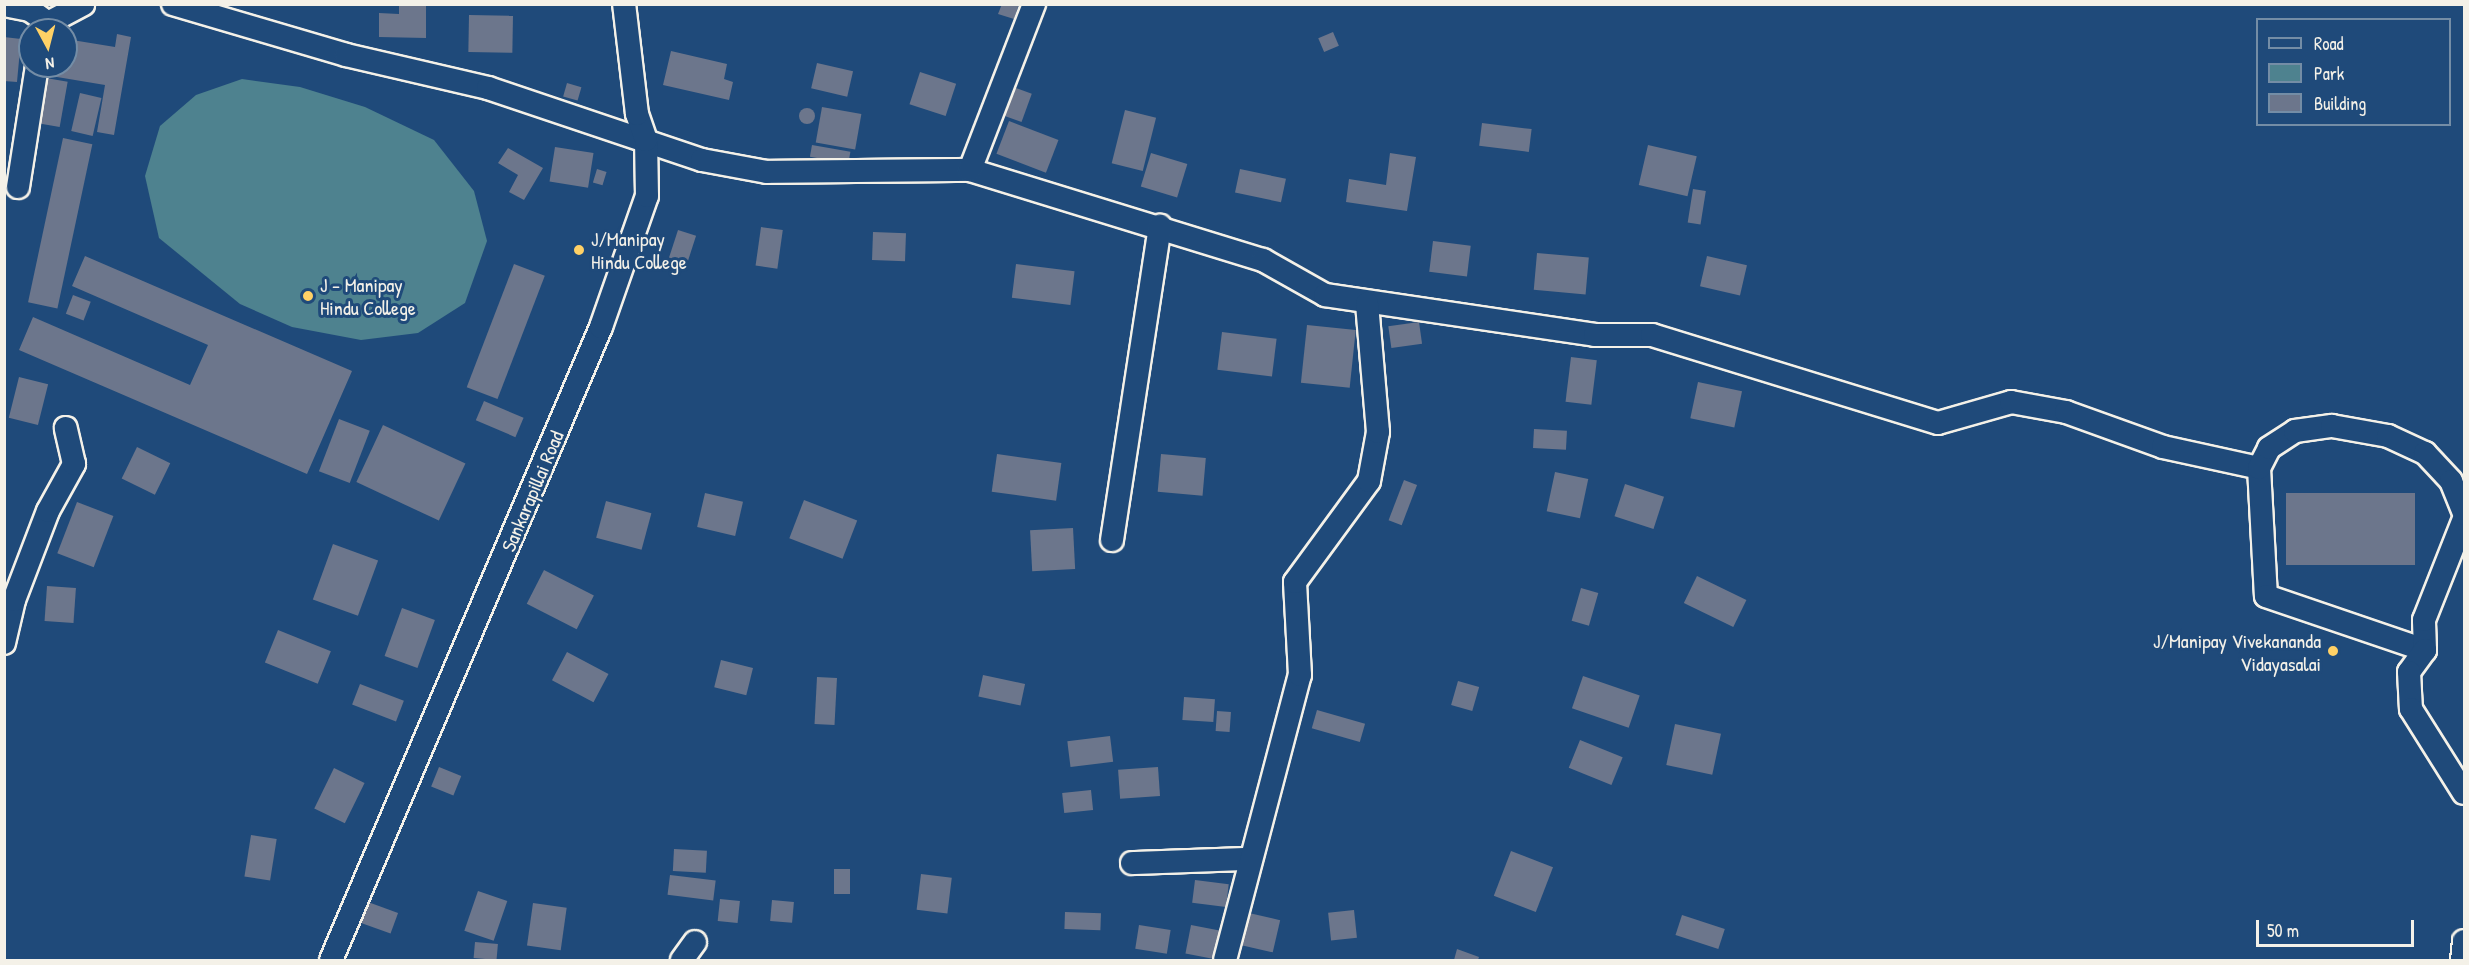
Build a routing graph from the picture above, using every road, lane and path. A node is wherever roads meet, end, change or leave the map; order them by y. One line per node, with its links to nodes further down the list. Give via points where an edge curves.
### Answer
1 (82, 4): 7 (street)
2 (173, 4): 9 (street, via 346,55 488,88)
3 (624, 4): 9 (street, Sankarapillai Road, via 637,114)
4 (1034, 4): 10 (street)
5 (4, 5): 6 (street, via 30,10)
6 (38, 18)
7 (59, 18)
8 (35, 78): 11 (street)
9 (646, 140): 10 (street, via 702,160 767,172); 27 (street, Sankarapillai Road, via 647,196 601,327)
10 (970, 170): 12 (street)
11 (18, 187)
12 (1160, 226): 13 (street, via 1263,260 1325,295); 18 (street)
13 (1367, 303): 15 (street, via 1595,335 1653,335 1938,423 2011,402 2066,412 2163,447); 22 (street, via 1378,432 1370,481 1295,582 1300,675)
14 (66, 428): 19 (street, via 74,464 48,511 14,600)
15 (2259, 468): 16 (street, via 2269,448 2295,431 2332,426 2388,436 2425,453 2451,481); 20 (street, via 2266,596)
16 (2464, 513)
17 (2464, 519): 20 (street, via 2424,620)
18 (1112, 540)
19 (4, 643)
20 (2425, 650): 21 (street, via 2409,672 2411,709)
21 (2464, 794)
22 (1247, 859): 23 (street); 29 (street)
23 (1132, 863)
24 (2464, 941): 26 (street)
25 (695, 942): 28 (street)
26 (2464, 947): 30 (street)
27 (331, 960)
28 (682, 960)
29 (1225, 960)
30 (2462, 960)

